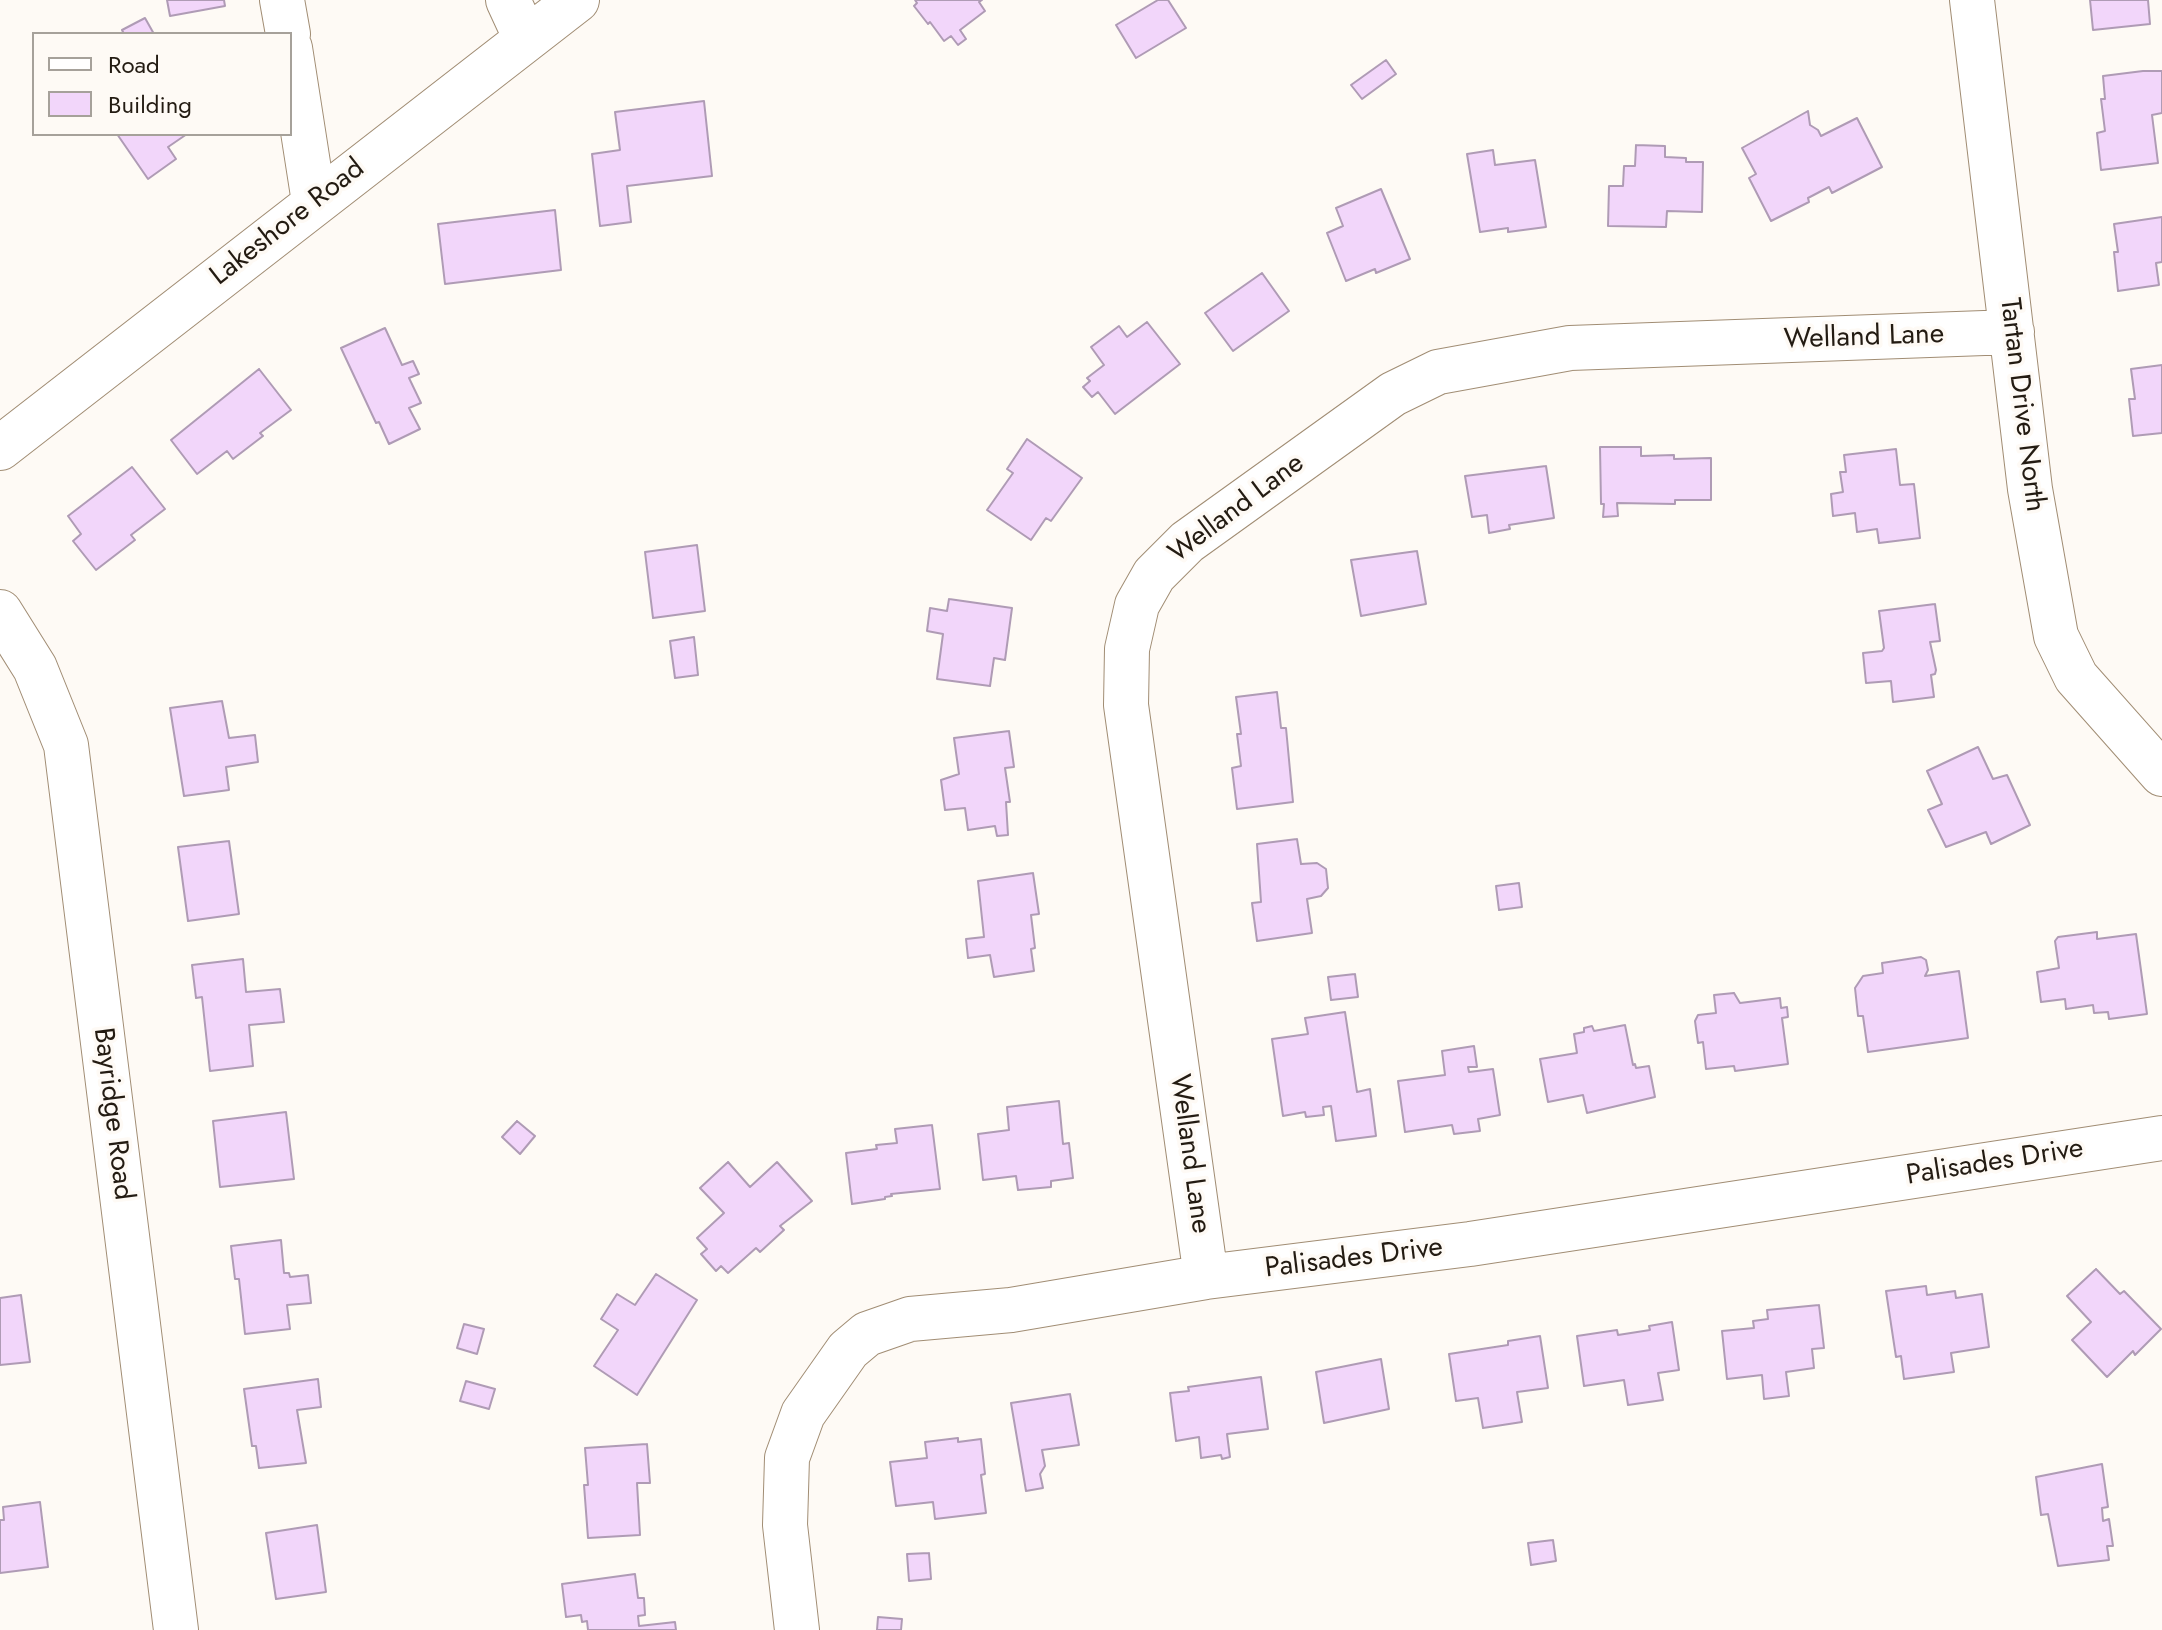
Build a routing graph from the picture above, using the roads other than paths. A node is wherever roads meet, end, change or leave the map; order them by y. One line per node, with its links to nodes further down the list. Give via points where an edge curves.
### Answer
1 (282, 0): 5 (street)
2 (508, 0): 6 (street)
3 (577, 0): 6 (street, Lakeshore Road)
4 (1972, 0): 9 (street, Tartan Drive North)
5 (288, 32)
6 (526, 39): 8 (street, Lakeshore Road)
7 (292, 61): 8 (street)
8 (314, 202): 10 (street, Lakeshore Road)
9 (2012, 332): 12 (street, Tartan Drive North, via 2030,489 2056,636 2076,677); 14 (street, Welland Lane, via 1570,348 1438,372 1393,394 1187,542 1154,575 1137,605 1127,649 1126,705)
10 (0, 448)
11 (0, 612): 15 (street, Bayridge Road, via 35,668 66,745)
12 (2162, 774)
13 (2162, 1138): 14 (street, Palisades Drive, via 1470,1244)
14 (1206, 1277): 16 (street, Palisades Drive, via 1011,1310 910,1319 867,1334 848,1350 803,1414 787,1458 785,1525)
15 (176, 1630)
16 (797, 1630)

